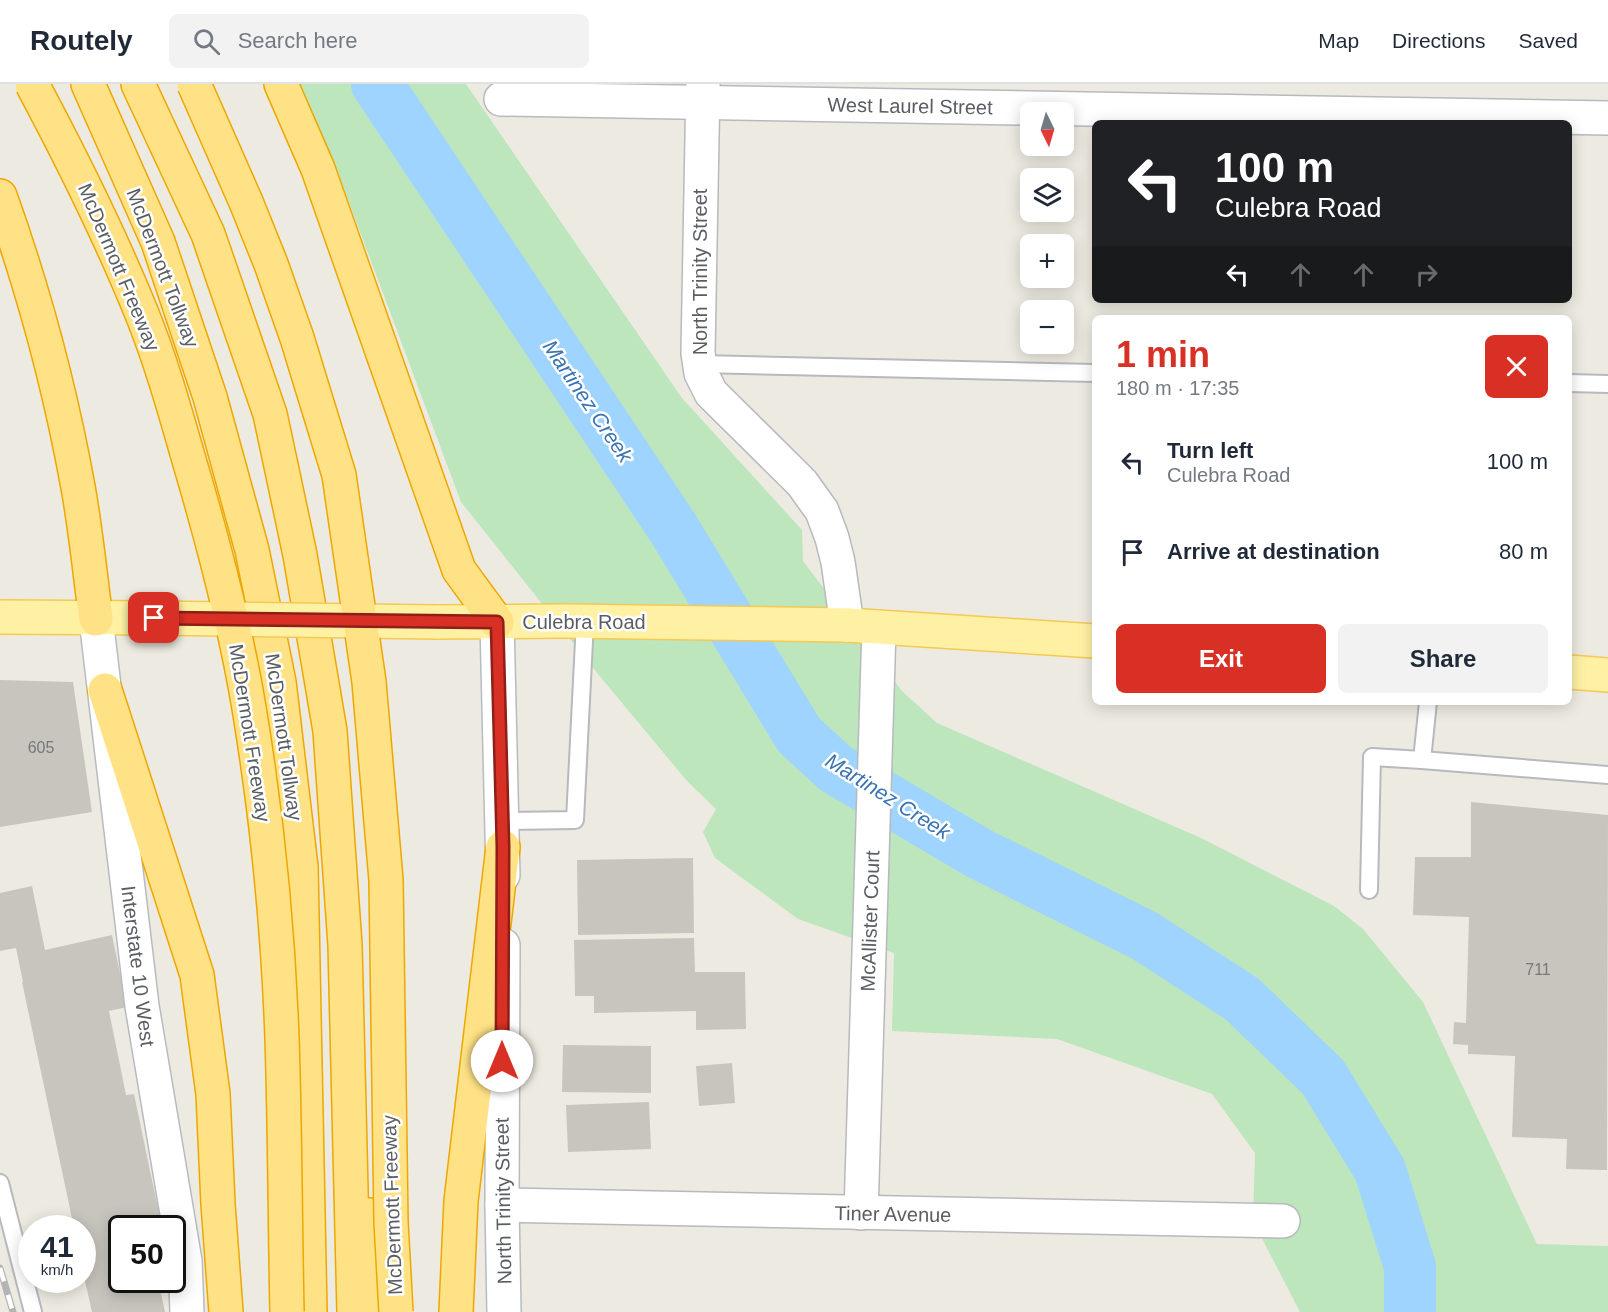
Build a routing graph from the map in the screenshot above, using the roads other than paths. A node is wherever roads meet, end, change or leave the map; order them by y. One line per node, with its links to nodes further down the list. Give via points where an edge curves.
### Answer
1 (32, 84): 37 (highway, McDermott Freeway, bridge, via 75,166 143,316 191,465 235,633 260,783 276,951 282,1035)
2 (88, 84): 38 (highway, McDermott Tollway, via 158,242 210,397 252,550 279,681 301,867)
3 (138, 84): 29 (highway, McDermott Tollway, via 208,234 270,414 298,543 330,731 345,945)
4 (194, 84): 41 (highway, McDermott Freeway, bridge, via 271,264 339,475 369,682 386,880)
5 (281, 84): 17 (highway, via 361,285 459,570)
6 (702, 93): 7 (street, West Laurel Street); 8 (street, West Laurel Street); 10 (street, North Trinity Street)
7 (501, 99)
8 (1608, 118)
9 (0, 196): 15 (highway, via 47,344 78,488)
10 (700, 364): 11 (lane); 18 (street, North Trinity Street, via 711,393 802,483 822,511 838,562)
11 (1092, 373)
12 (1572, 383): 13 (lane)
13 (1608, 384)
14 (0, 617): 15 (main road, Culebra Road)
15 (96, 619): 17 (main road, Culebra Road, bridge); 23 (street, Interstate 10 West)
16 (575, 621): 17 (main road, Culebra Road); 18 (main road, Culebra Road); 27 (lane, via 575,820)
17 (497, 622): 27 (street, North Trinity Street)
18 (847, 625): 19 (main road, Culebra Road)
19 (879, 628): 20 (main road, Culebra Road); 32 (street, McAllister Court)
20 (1092, 641)
21 (1572, 672): 22 (main road)
22 (1608, 675)
23 (105, 690): 35 (street, Interstate 10 West, via 142,1006 185,1261); 36 (highway, via 196,975 213,1094)
24 (1428, 705): 25 (lane)
25 (1422, 760): 26 (lane); 28 (lane, via 1372,757)
26 (1608, 775)
27 (502, 834): 31 (street, North Trinity Street); 42 (highway, via 461,1201)
28 (1369, 890)
29 (347, 1050): 39 (highway, McDermott Tollway); 40 (highway)
30 (0, 1183): 34 (lane)
31 (502, 1205): 32 (street, Tiner Avenue); 43 (street, North Trinity Street)
32 (861, 1214): 33 (street, Tiner Avenue)
33 (1283, 1221)
34 (33, 1312)
35 (187, 1312)
36 (226, 1312)
37 (287, 1312)
38 (310, 1312)
39 (354, 1312)
40 (382, 1312)
41 (396, 1312)
42 (456, 1312)
43 (504, 1312)

